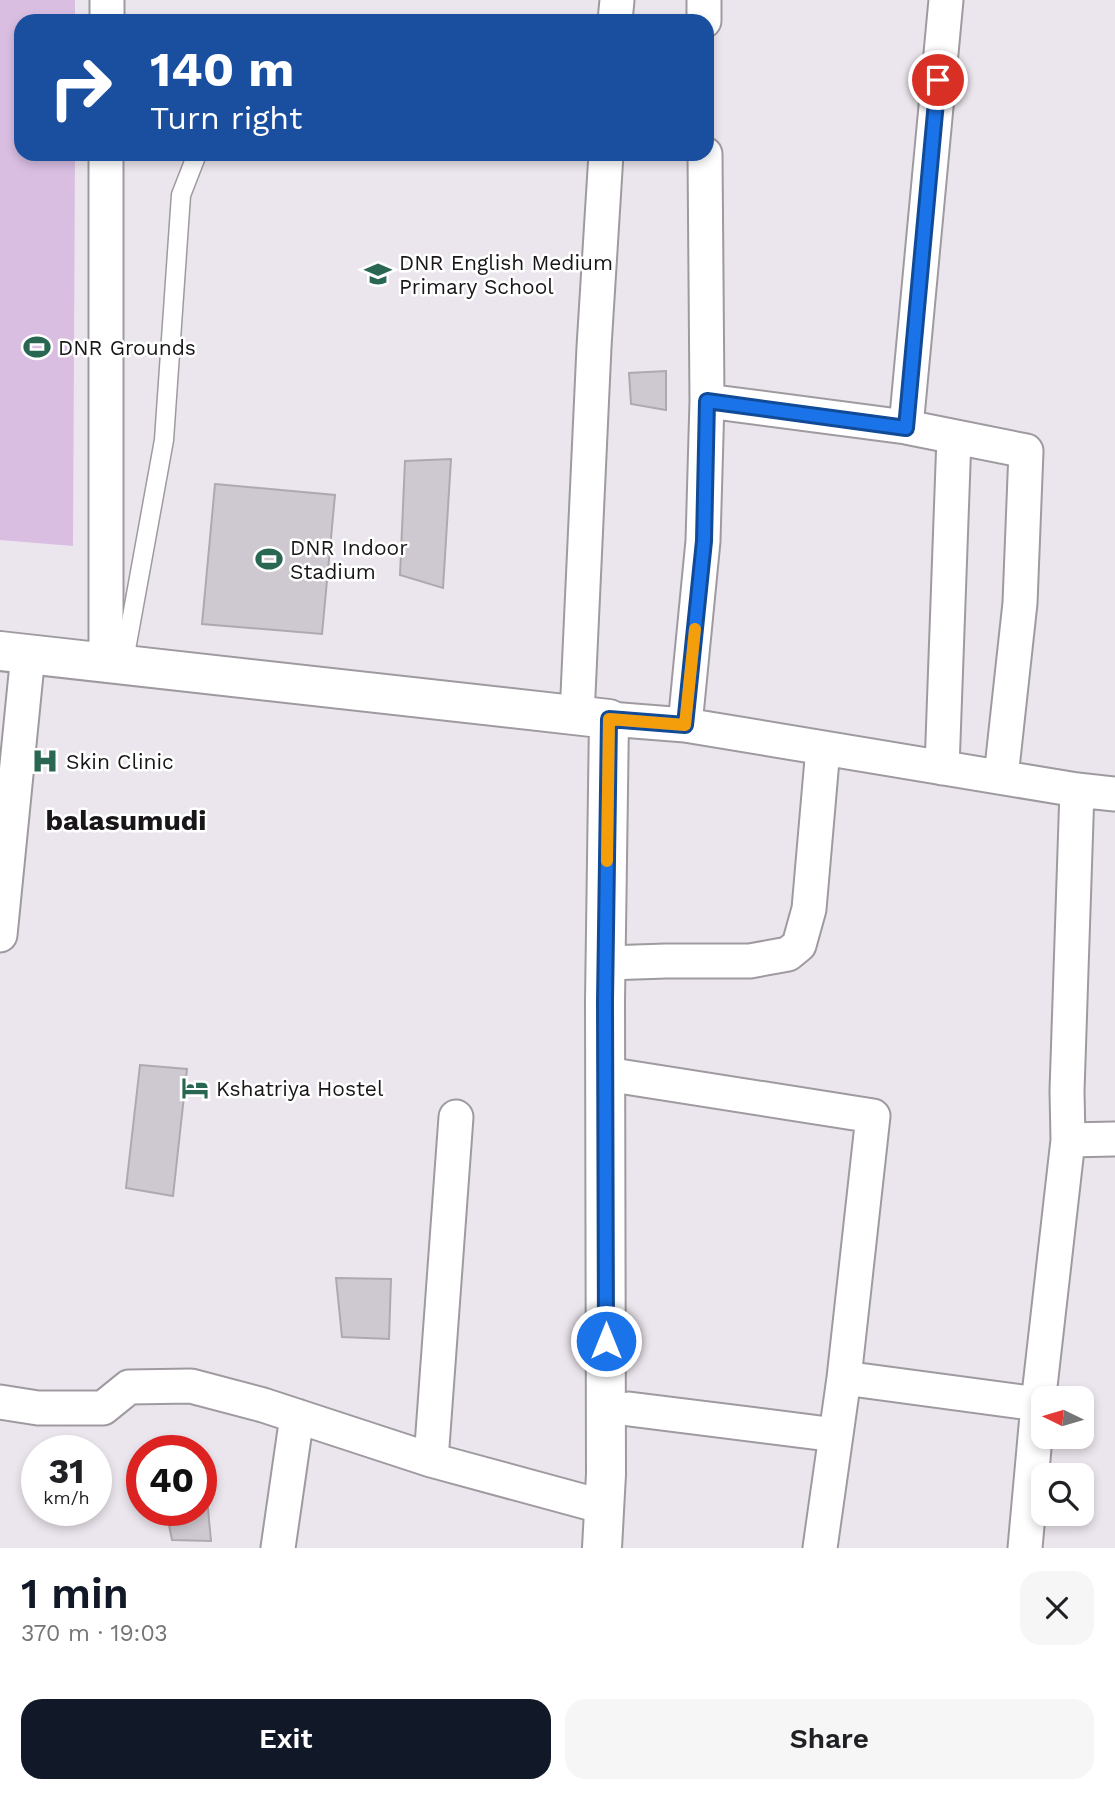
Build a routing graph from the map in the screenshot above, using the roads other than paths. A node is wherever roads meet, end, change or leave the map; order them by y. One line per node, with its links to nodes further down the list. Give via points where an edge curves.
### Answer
1 (946, 0): 7 (street)
2 (106, 161): 10 (street)
3 (194, 161): 10 (lane, via 181,195 164,440)
4 (606, 161): 11 (street, via 594,347)
5 (705, 161): 6 (street)
6 (707, 401): 7 (street); 12 (street, via 704,541)
7 (906, 428): 8 (street)
8 (954, 437): 14 (street); 15 (street, via 1026,451 1020,603)
9 (14, 653): 10 (street); 18 (street)
10 (114, 665): 11 (street)
11 (593, 718): 12 (street); 19 (street)
12 (685, 725): 13 (street)
13 (823, 748): 14 (street); 19 (street, via 809,909 799,945 788,954 750,961)
14 (942, 768): 15 (street)
15 (1001, 777): 16 (street)
16 (1077, 790): 17 (street); 23 (street)
17 (1115, 794)
18 (0, 935)
19 (606, 963): 20 (street)
20 (606, 1074): 24 (street, via 873,1116); 33 (street)
21 (456, 1118): 32 (street)
22 (1115, 1139): 23 (street)
23 (1068, 1140): 25 (street)
24 (844, 1378): 27 (street); 30 (street)
25 (1040, 1386)
26 (0, 1402): 29 (street, via 38,1408 103,1408 130,1387 191,1386)
27 (1031, 1403)
28 (629, 1409): 30 (street)
29 (297, 1416): 32 (street); 34 (street)
30 (836, 1435): 36 (street)
31 (1034, 1449): 37 (street)
32 (431, 1460): 33 (street)
33 (604, 1507): 35 (street)
34 (278, 1548)
35 (602, 1548)
36 (820, 1548)
37 (1025, 1548)

